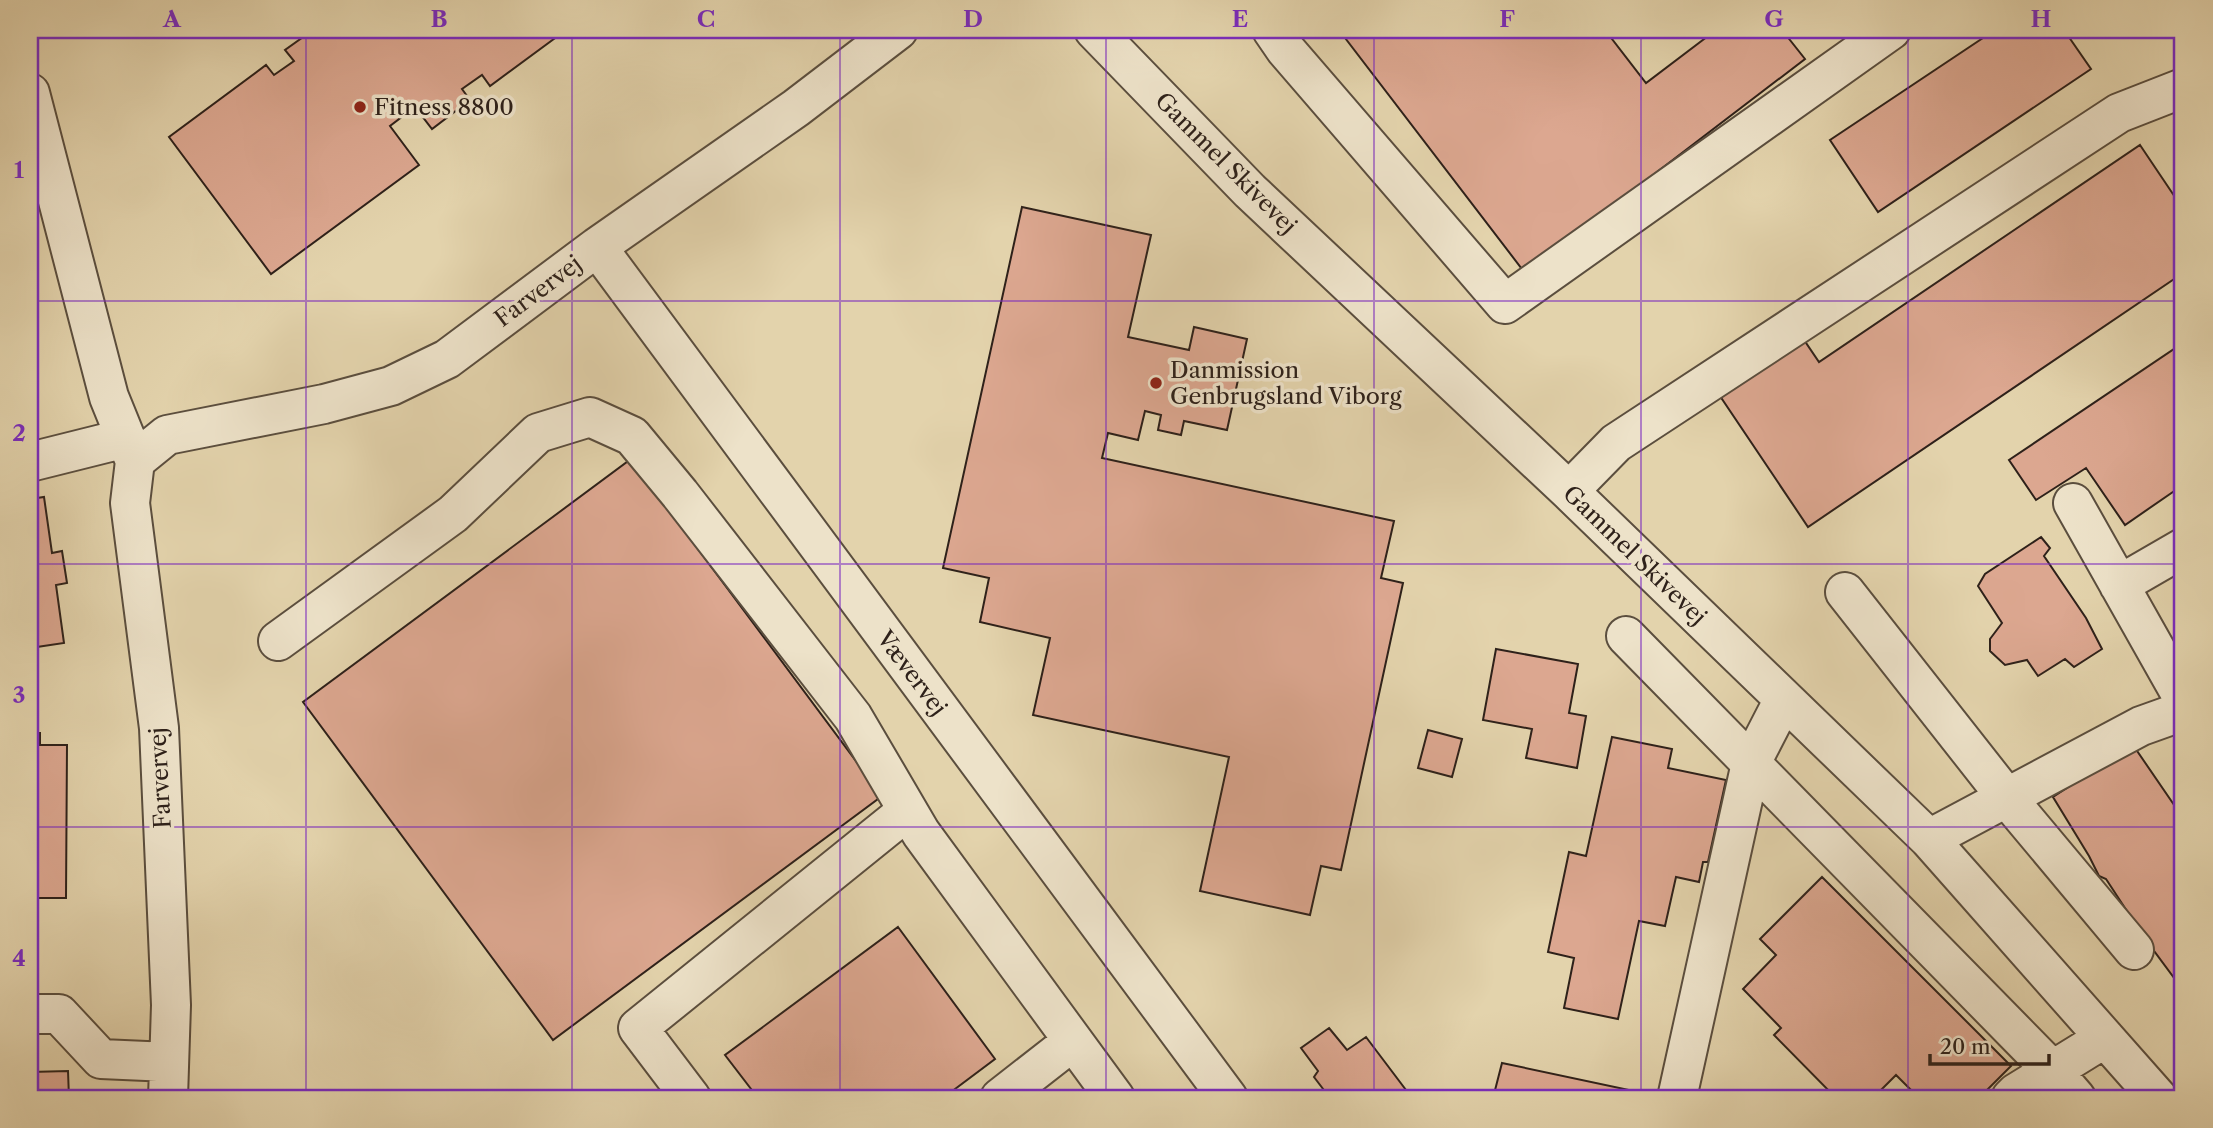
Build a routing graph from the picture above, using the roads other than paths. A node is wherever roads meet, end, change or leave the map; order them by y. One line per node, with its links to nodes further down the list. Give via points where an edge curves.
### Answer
1 (898, 30): 7 (street, Farvervej, via 796,108)
2 (1094, 30): 10 (street, Gammel Skivevej, via 1250,191)
3 (1272, 30): 4 (street, via 1505,303)
4 (1891, 30)
5 (2183, 88): 10 (street, via 2119,113 1616,443)
6 (30, 93): 8 (street, via 108,397)
7 (597, 247): 8 (street, Farvervej, via 447,359 391,386 167,435); 33 (street, Vævervej)
8 (131, 449): 9 (street); 28 (street, Farvervej, via 130,503 159,728 171,1005)
9 (30, 462)
10 (1569, 491): 18 (street, Gammel Skivevej)
11 (2073, 503): 13 (street)
12 (2183, 548): 13 (street)
13 (2119, 585): 17 (street)
14 (1845, 592): 21 (street)
15 (1626, 636): 20 (street)
16 (278, 641): 22 (street, via 453,514 538,433 590,417 632,436 680,494 853,717)
17 (2183, 698)
18 (1784, 699): 20 (street); 23 (street, Gammel Skivevej)
19 (2183, 711): 21 (street, via 2141,726)
20 (1751, 763): 29 (street); 34 (street)
21 (2007, 798): 23 (street); 24 (street)
22 (907, 811): 27 (street); 30 (street, via 638,1028)
23 (1930, 839): 26 (street, Gammel Skivevej)
24 (2134, 950)
25 (30, 1014): 28 (street, via 59,1014 101,1059)
26 (2105, 1038): 29 (street); 36 (street, Gammel Skivevej)
27 (1073, 1041): 31 (street); 32 (street)
28 (168, 1080)
29 (2064, 1084): 35 (street)
30 (691, 1098)
31 (1000, 1098)
32 (1115, 1098)
33 (1228, 1098)
34 (1677, 1098)
35 (2011, 1098)
36 (2158, 1098)

